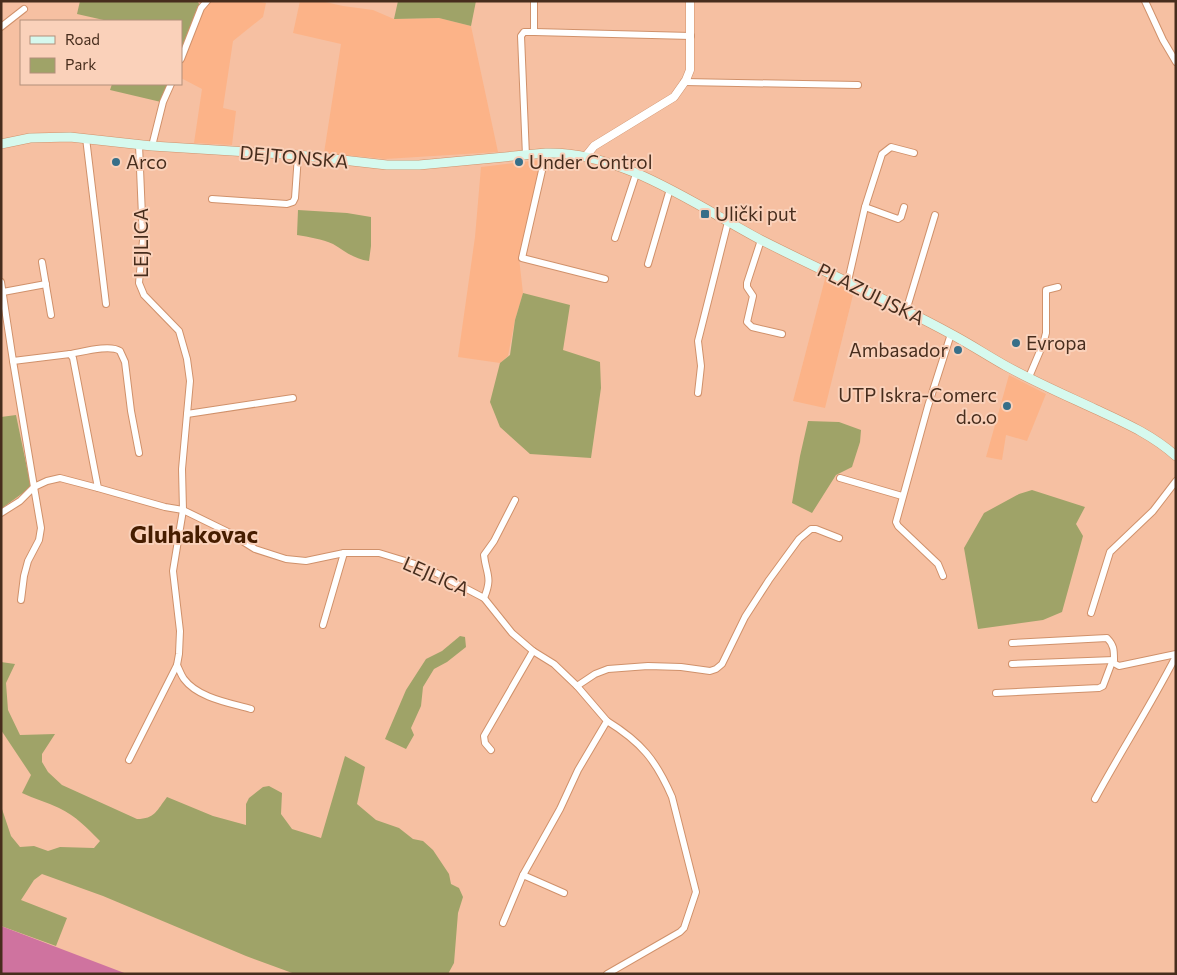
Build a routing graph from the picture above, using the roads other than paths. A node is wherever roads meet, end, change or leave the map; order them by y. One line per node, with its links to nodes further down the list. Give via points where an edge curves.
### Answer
1 (207, 1): 9 (street, via 201,8)
2 (534, 1): 7 (street)
3 (690, 1): 8 (street)
4 (1145, 1): 10 (street, via 1162,40)
5 (24, 9): 6 (street)
6 (1, 27)
7 (534, 32): 8 (street); 21 (street, via 524,32 521,36)
8 (691, 36): 11 (street, via 690,70)
9 (182, 56)
10 (1176, 62)
11 (684, 82): 13 (street); 22 (street, via 674,97 594,146)
12 (171, 85): 17 (street)
13 (858, 86)
14 (86, 138): 15 (main road, DEJTONSKA, via 51,136); 16 (main road, DEJTONSKA); 40 (street, LEJLICA)
15 (1, 144)
16 (139, 145): 17 (main road, DEJTONSKA); 50 (street, LEJLICA, via 143,240 139,283 144,295 180,335 190,381)
17 (152, 146): 20 (main road, DEJTONSKA)
18 (546, 153): 21 (main road, DEJTONSKA); 22 (main road, DEJTONSKA); 34 (street, via 522,258)
19 (914, 153): 26 (street, via 895,147 885,151)
20 (298, 155): 21 (main road, DEJTONSKA, via 419,165); 25 (street, via 293,202)
21 (526, 156)
22 (586, 156): 23 (main road, PLAZULJSKA)
23 (636, 174): 24 (main road, PLAZULJSKA); 30 (street)
24 (670, 188): 29 (main road, PLAZULJSKA); 33 (street)
25 (212, 199)
26 (865, 207): 27 (street, via 898,219); 35 (street)
27 (904, 207)
28 (936, 215): 41 (street)
29 (728, 222): 31 (main road, PLAZULJSKA); 48 (street, via 698,342 701,366)
30 (615, 238)
31 (761, 240): 35 (main road, PLAZULJSKA); 43 (street, via 747,284 753,296 747,322 752,327)
32 (42, 262): 37 (street)
33 (648, 264)
34 (605, 279)
35 (848, 281): 41 (main road, PLAZULJSKA)
36 (1, 282): 39 (street)
37 (46, 284): 39 (street); 42 (street)
38 (1058, 287): 47 (street, via 1046,290 1044,344)
39 (3, 292): 46 (street)
40 (106, 304)
41 (906, 311): 44 (main road, PLAZULJSKA)
42 (51, 315)
43 (782, 334)
44 (951, 334): 47 (main road, PLAZULJSKA); 57 (street)
45 (70, 354): 46 (street); 51 (street, via 104,348 120,351 125,362); 56 (street, via 75,362)
46 (13, 361): 55 (street)
47 (1029, 377): 52 (main road, PLAZULJSKA, via 1139,429)
48 (698, 393)
49 (293, 398): 50 (street)
50 (186, 414): 59 (street, LEJLICA)
51 (140, 453)
52 (1176, 456)
53 (840, 478): 57 (street)
54 (1176, 481): 66 (street, via 1153,511 1110,552)
55 (34, 487): 56 (street, LEJLICA, via 60,478); 60 (street); 65 (street, via 41,528 24,576)
56 (98, 488): 59 (street, LEJLICA)
57 (902, 496): 63 (street, via 897,524 938,564)
58 (515, 500): 64 (street, via 484,554 489,578)
59 (183, 510): 62 (street, LEJLICA, via 255,549 286,559 306,561); 73 (street, LEJLICA, via 173,572 180,631)
60 (1, 513)
61 (839, 538): 74 (street, via 810,529 799,539 769,580 722,664 716,669 648,666 608,669)
62 (344, 553): 64 (street, LEJLICA, via 379,553 425,567); 67 (street)
63 (943, 576)
64 (484, 598): 69 (street, LEJLICA, via 512,633)
65 (21, 600)
66 (1091, 613)
67 (323, 625)
68 (1012, 643): 71 (street, via 1107,638 1112,644)
69 (533, 652): 74 (street, LEJLICA, via 554,664); 78 (street, via 484,736)
70 (1176, 655): 71 (street, via 1119,666); 80 (street)
71 (1113, 661): 72 (street); 75 (street, via 1100,688)
72 (1012, 664)
73 (177, 665): 76 (street, via 195,690); 79 (street)
74 (576, 686): 77 (street, LEJLICA)
75 (996, 693)
76 (251, 709)
77 (607, 721): 81 (street); 84 (street, LEJLICA, via 639,743 666,783 696,892 680,932)
78 (491, 750)
79 (129, 760)
80 (1095, 800)
81 (523, 875): 82 (street); 83 (street)
82 (564, 894)
83 (503, 922)
84 (607, 974)

